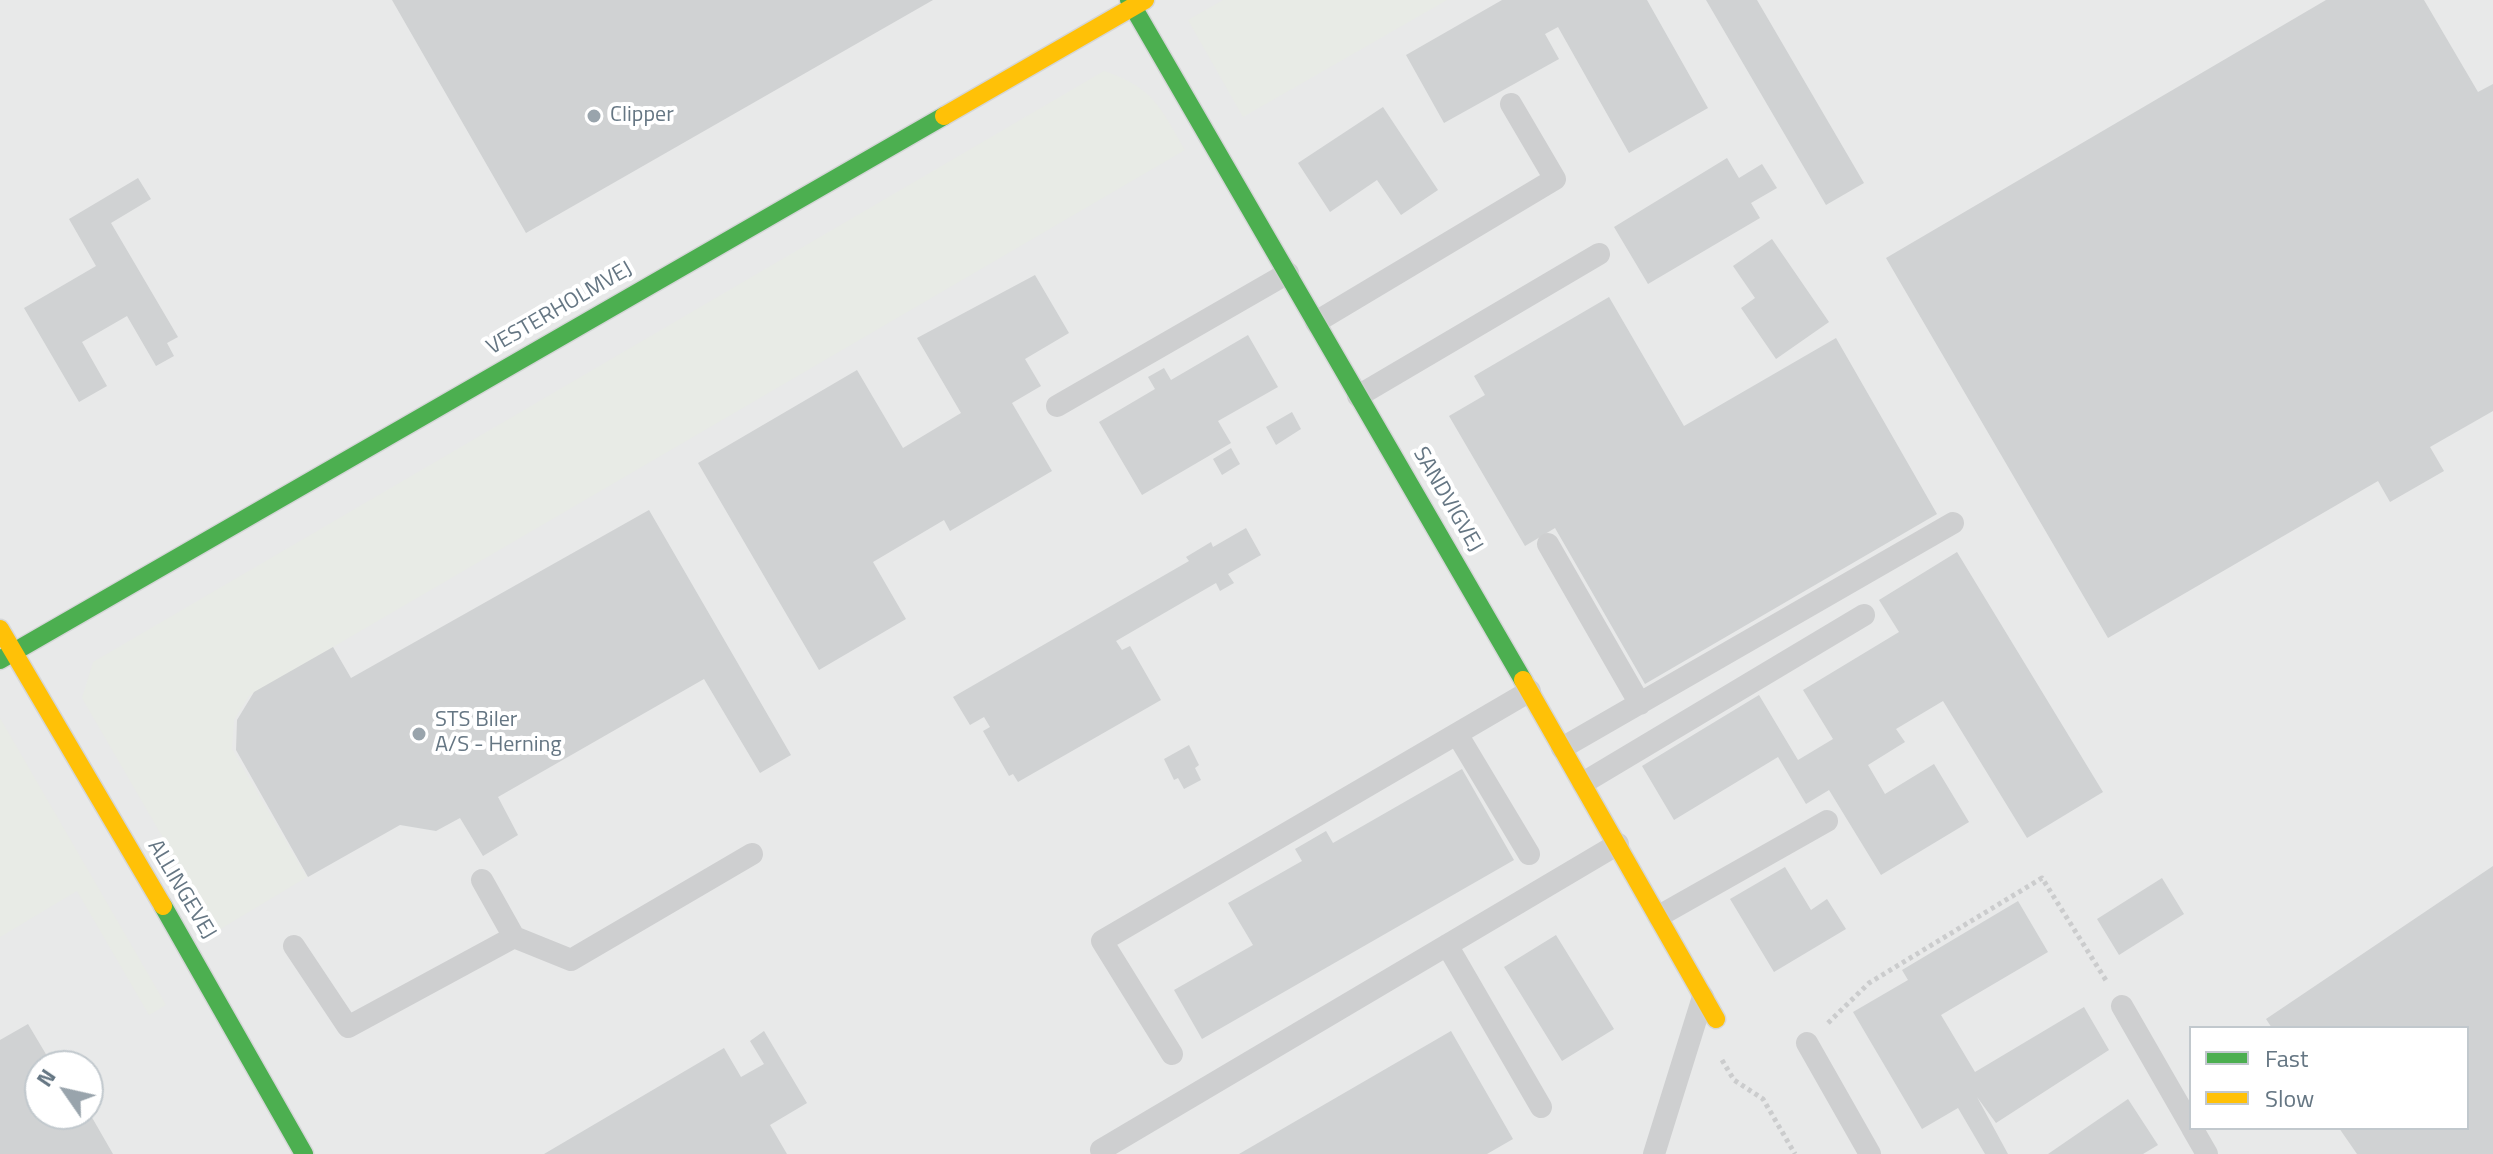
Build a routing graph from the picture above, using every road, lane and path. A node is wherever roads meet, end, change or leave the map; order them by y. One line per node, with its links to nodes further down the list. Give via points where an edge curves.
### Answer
1 (1135, 2): 4 (street, SANDVIGVEJ); 12 (street, VESTERHOLMVEJ)
2 (1511, 104): 5 (lane, via 1555,179)
3 (1599, 254): 6 (lane)
4 (1288, 273): 5 (street, SANDVIGVEJ); 7 (lane)
5 (1316, 322): 6 (street, SANDVIGVEJ)
6 (1358, 396): 13 (street, SANDVIGVEJ)
7 (1057, 406)
8 (1953, 523): 14 (lane)
9 (1548, 544): 14 (lane)
10 (1864, 615): 17 (lane)
11 (0, 629): 12 (street, ALLINGEVEJ)
12 (7, 656): 36 (street, ALLINGEVEJ, via 214,993)
13 (1530, 691): 15 (lane); 16 (street, SANDVIGVEJ)
14 (1640, 704): 16 (lane)
15 (1457, 734): 21 (lane); 31 (lane, via 1102,941)
16 (1562, 748): 17 (street, SANDVIGVEJ)
17 (1583, 783): 19 (street, SANDVIGVEJ)
18 (1827, 821): 23 (lane)
19 (1618, 844): 23 (street, SANDVIGVEJ); 25 (lane)
20 (752, 854): 24 (lane, via 571,960)
21 (1529, 854)
22 (482, 880): 24 (lane)
23 (1659, 916): 27 (street, SANDVIGVEJ)
24 (514, 937): 26 (lane, via 348,1027)
25 (1447, 945): 32 (lane); 35 (lane)
26 (294, 946)
27 (1704, 996): 29 (street, SANDVIGVEJ); 37 (lane)
28 (2122, 1006): 30 (path, via 2042,878 1869,983); 33 (lane)
29 (1716, 1019): 38 (path, via 1711,1040 1718,1053 1734,1080 1763,1099)
30 (1807, 1043): 39 (lane)
31 (1172, 1054)
32 (1541, 1107)
33 (2189, 1122)
34 (2194, 1130): 40 (lane)
35 (1101, 1150)
36 (304, 1154)
37 (1654, 1154)
38 (1795, 1154)
39 (1870, 1154)
40 (2207, 1154)

